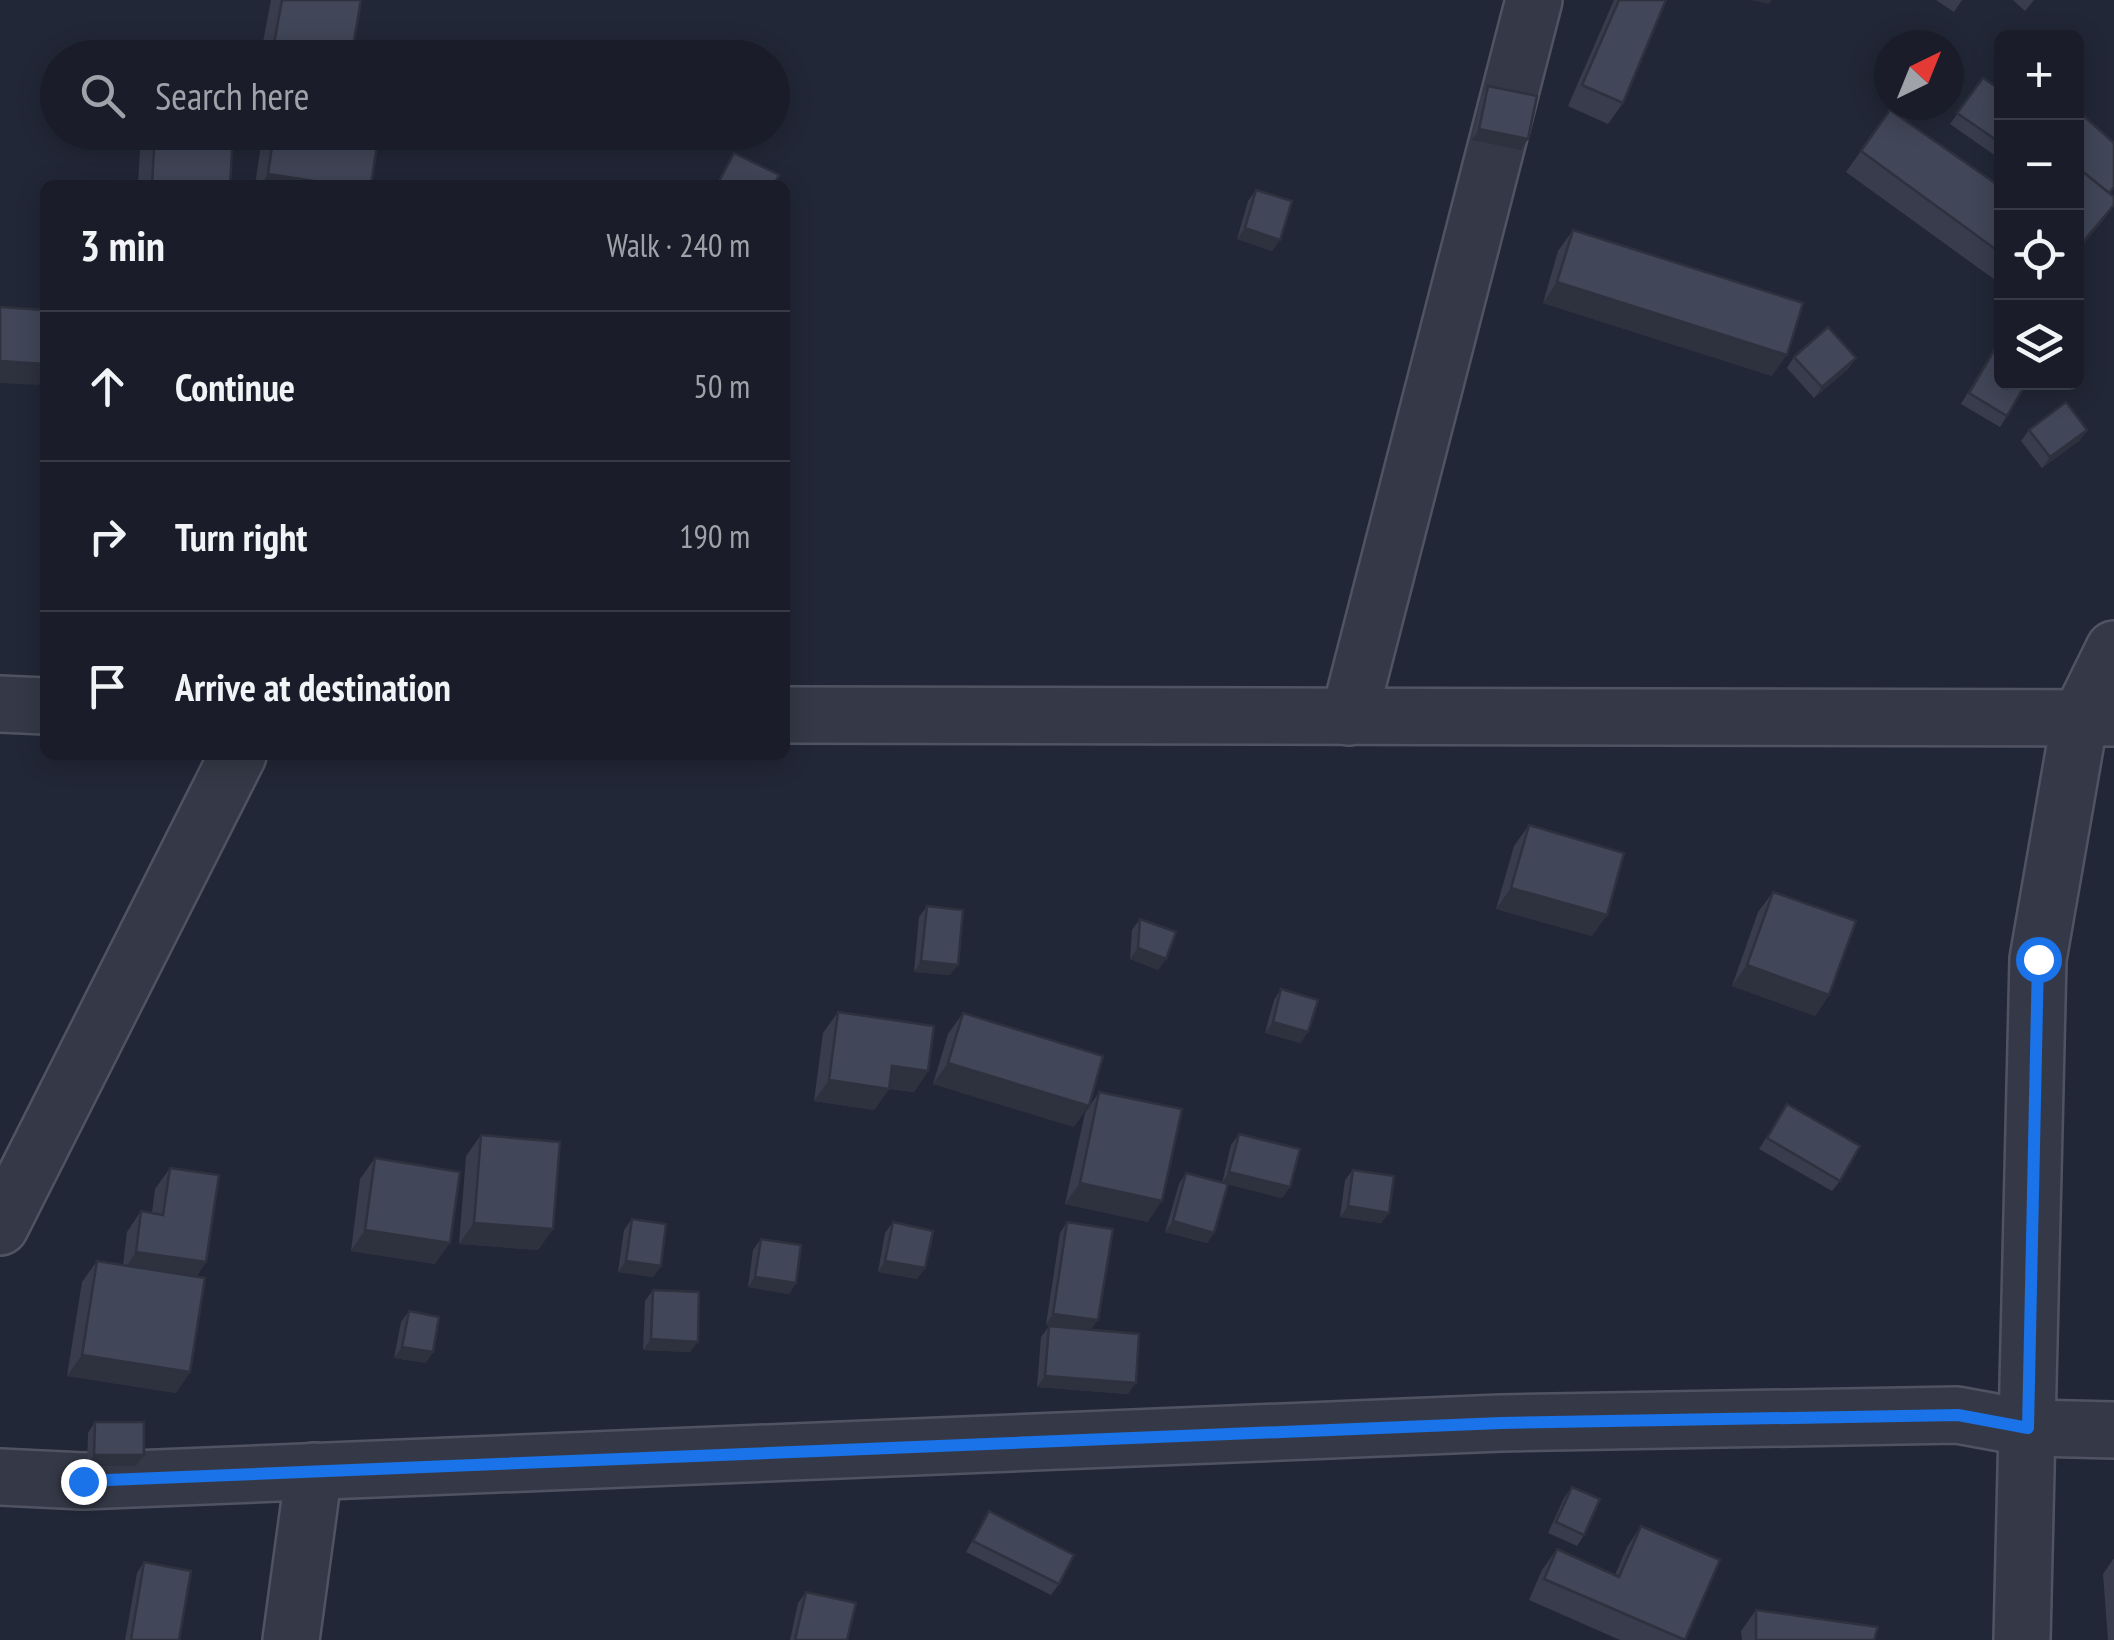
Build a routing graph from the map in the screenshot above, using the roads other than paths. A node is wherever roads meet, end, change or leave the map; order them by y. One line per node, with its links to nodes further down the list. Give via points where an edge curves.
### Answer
1 (1534, 0): 6 (street)
2 (2114, 649): 7 (street)
3 (0, 704): 4 (street)
4 (40, 706)
5 (790, 715): 6 (street)
6 (1349, 717): 7 (street)
7 (2097, 718): 10 (street, via 2038,959)
8 (235, 760): 9 (street)
9 (0, 1227)
10 (2028, 1428): 11 (street); 12 (street, via 1958,1415 1501,1423); 15 (street)
11 (2114, 1430)
12 (314, 1471): 13 (street, via 83,1481); 14 (street)
13 (0, 1477)
14 (291, 1640)
15 (2022, 1640)

